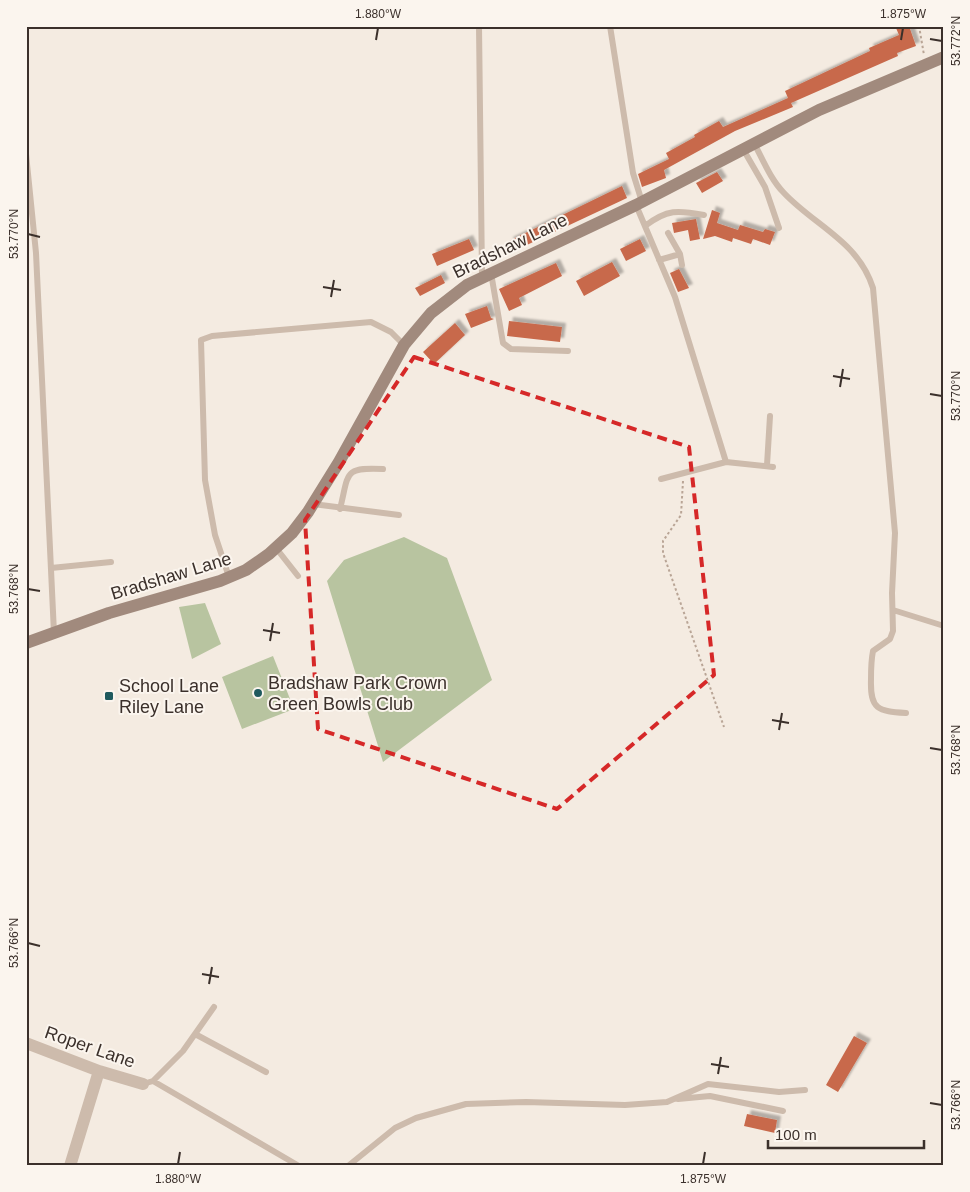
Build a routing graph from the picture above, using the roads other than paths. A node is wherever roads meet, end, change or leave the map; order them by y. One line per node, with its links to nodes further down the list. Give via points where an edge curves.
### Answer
1 (479, 26): 14 (lane)
2 (610, 26): 6 (lane)
3 (944, 57): 4 (street, Bradshaw Lane, via 819,110)
4 (749, 146): 6 (street, Bradshaw Lane); 9 (lane); 29 (lane, via 783,192 848,245 869,275 873,288 894,533)
5 (26, 154): 26 (lane, via 36,253)
6 (639, 204): 8 (lane); 14 (street, Bradshaw Lane)
7 (704, 215): 8 (lane, via 679,210 665,213)
8 (645, 226): 12 (lane)
9 (778, 228)
10 (668, 233): 11 (lane)
11 (680, 254): 12 (lane); 13 (lane)
12 (659, 260): 18 (lane, via 675,297)
13 (682, 265)
14 (487, 275): 15 (street, Bradshaw Lane, via 449,297); 16 (lane, via 505,346 511,349)
15 (404, 345): 21 (street, Bradshaw Lane); 28 (lane, via 391,332 371,322 212,336 202,340 205,480 214,535)
16 (568, 351)
17 (770, 416): 18 (lane, via 770,466)
18 (726, 462): 20 (lane)
19 (383, 469): 22 (lane, via 353,470)
20 (661, 479)
21 (313, 504): 22 (lane); 24 (street, Bradshaw Lane, via 292,533)
22 (340, 509): 23 (lane)
23 (399, 515)
24 (276, 548): 27 (lane); 28 (street, Bradshaw Lane, via 246,570)
25 (111, 562): 26 (lane)
26 (51, 568): 31 (lane)
27 (298, 576)
28 (229, 577): 31 (street, Bradshaw Lane)
29 (893, 610): 30 (lane); 33 (lane, via 890,639 873,651 871,658 870,697 882,710)
30 (944, 626)
31 (54, 632): 32 (street, Bradshaw Lane)
32 (26, 642)
33 (906, 713)
34 (214, 1007): 35 (lane)
35 (195, 1034): 38 (lane); 39 (lane, via 179,1056)
36 (26, 1043): 37 (street, Roper Lane)
37 (99, 1071): 39 (street, Roper Lane); 43 (street)
38 (266, 1072)
39 (148, 1082): 44 (lane)
40 (805, 1090): 41 (lane, via 779,1092 708,1084)
41 (674, 1099): 42 (lane, via 710,1096); 45 (lane, via 625,1105 466,1104 416,1118 395,1128)
42 (783, 1111)
43 (70, 1166)
44 (299, 1166)
45 (348, 1166)

